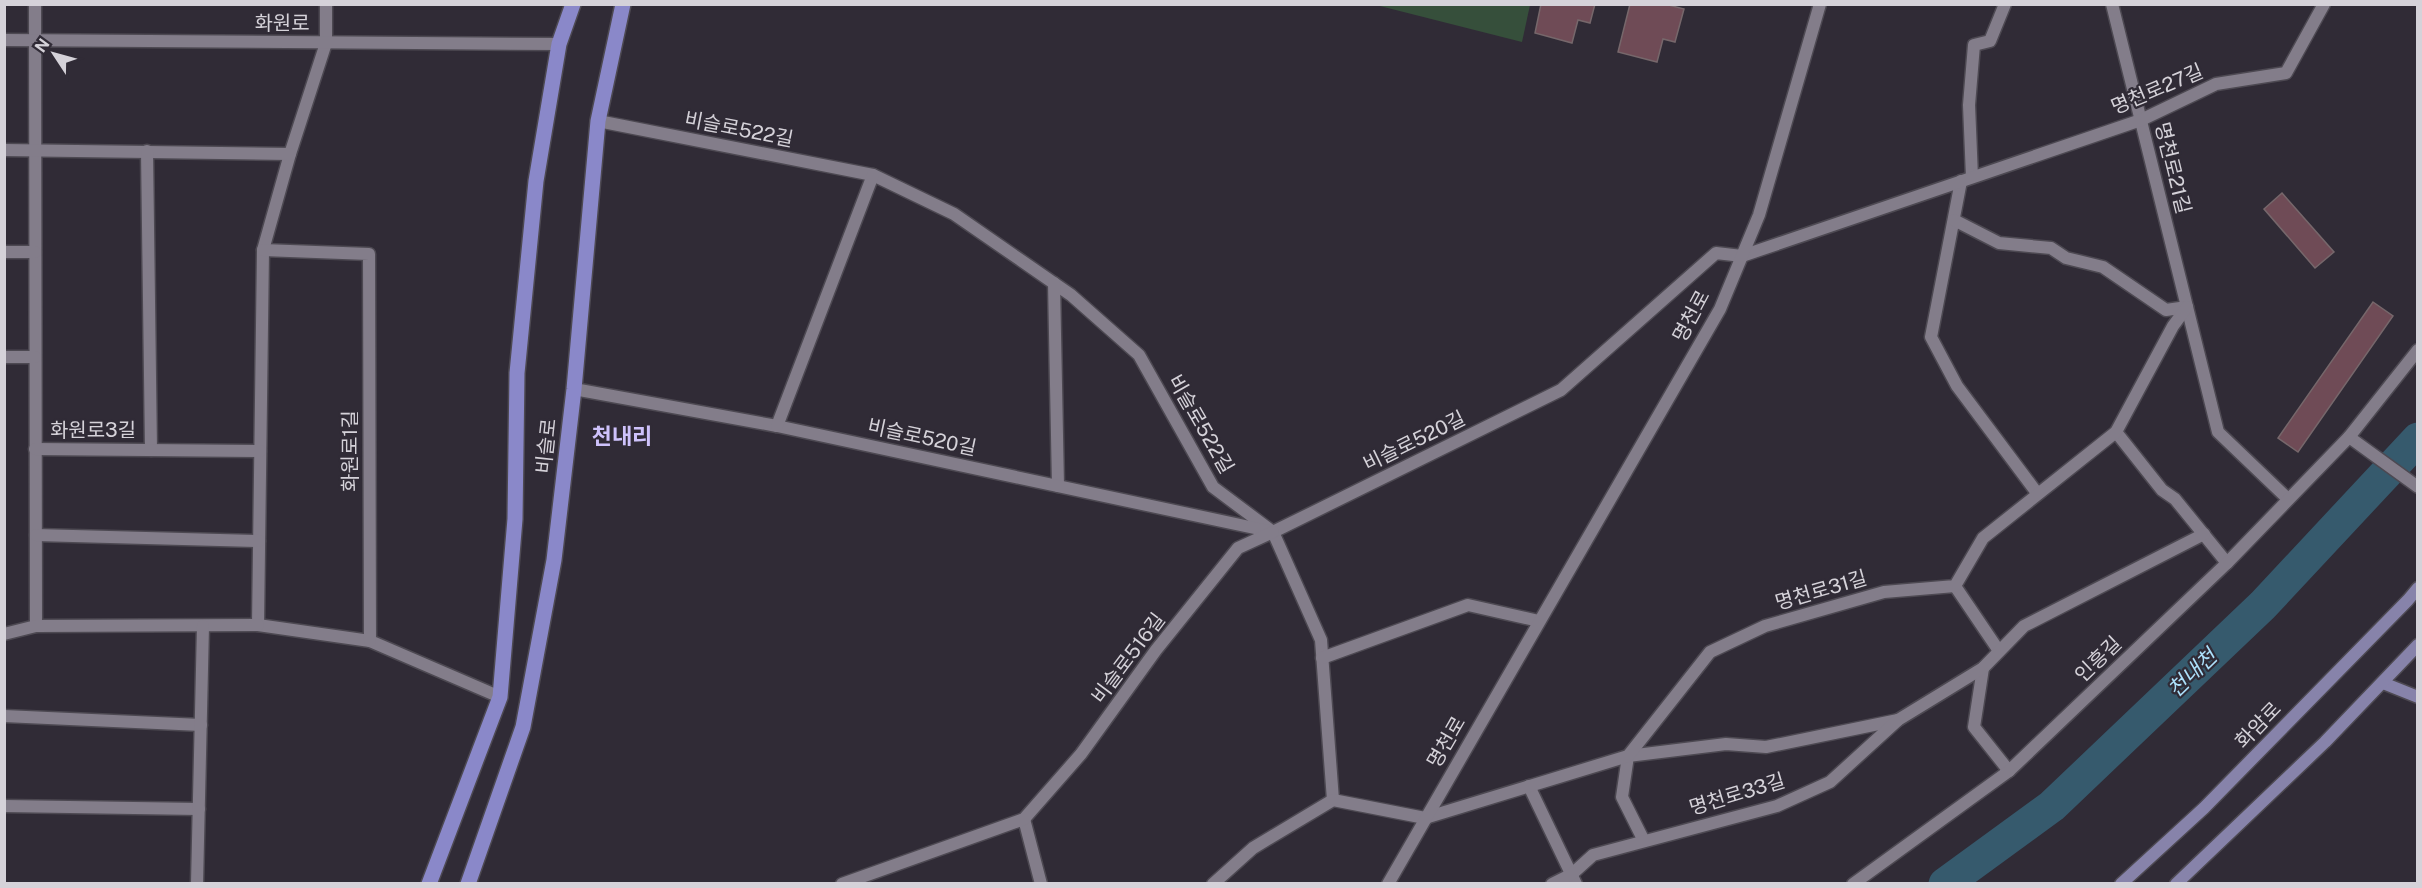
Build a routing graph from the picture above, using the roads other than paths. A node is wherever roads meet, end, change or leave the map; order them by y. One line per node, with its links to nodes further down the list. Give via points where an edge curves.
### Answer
1 (35, 4): 10 (street, 화원로3길)
2 (326, 4): 11 (street)
3 (573, 4): 12 (main road, 비슬로)
4 (623, 4): 14 (main road, 비슬로)
5 (1820, 4): 25 (street, 명천로, via 1759,215)
6 (2005, 4): 20 (street, via 1990,41 1974,45)
7 (2112, 4): 13 (street, 명천로21길)
8 (2324, 4): 13 (street, 명천로27길, via 2286,74 2217,84)
9 (4, 40): 10 (street, 화원로)
10 (35, 40): 11 (street, 화원로); 15 (street, 화원로3길)
11 (326, 43): 12 (street, 화원로); 18 (street)
12 (559, 44): 60 (main road, 비슬로, via 536,181 517,373 515,519)
13 (2141, 120): 20 (street, 명천로27길); 27 (street, 명천로21길)
14 (598, 121): 19 (street, 비슬로522길); 31 (main road, 비슬로)
15 (35, 149): 16 (street); 17 (street); 24 (street, 화원로3길)
16 (4, 150)
17 (147, 151): 18 (street); 36 (street)
18 (290, 154): 22 (street)
19 (873, 175): 26 (street, 비슬로522길, via 954,214); 32 (street)
20 (1966, 179): 21 (street); 25 (street, 명천로27길)
21 (1954, 220): 27 (street, via 1999,243 2051,248 2066,258 2103,267 2166,310); 40 (street, via 1931,337 1957,386)
22 (263, 250): 37 (street); 54 (street, 화원로1길, via 369,254)
23 (4, 252): 24 (street)
24 (35, 252): 30 (street, 화원로3길)
25 (1742, 256): 42 (street, 비슬로520길, via 1716,254 1561,390); 49 (street, 명천로, via 1720,309)
26 (1054, 283): 38 (street); 42 (street, 비슬로522길, via 1139,355 1213,487)
27 (2187, 307): 33 (street); 41 (street, 명천로21길, via 2218,432)
28 (2418, 350): 34 (street, 인흥길)
29 (4, 357): 30 (street)
30 (35, 357): 35 (street, 화원로3길)
31 (574, 389): 32 (street, 비슬로520길); 78 (main road, 비슬로, via 554,560 524,727)
32 (777, 426): 38 (street, 비슬로520길)
33 (2116, 432): 40 (street); 43 (street, via 2162,490 2175,499)
34 (2349, 437): 39 (street); 41 (street, 인흥길)
35 (35, 449): 36 (street, 화원로3길); 44 (street, 화원로3길)
36 (151, 450): 37 (street)
37 (260, 451): 45 (street)
38 (1058, 486): 42 (street, 비슬로520길)
39 (2418, 487)
40 (2037, 493): 47 (street, via 1983,538)
41 (2288, 500): 46 (street, 인흥길)
42 (1273, 532): 57 (street, 비슬로522길, via 1321,640); 72 (street, 비슬로516길, via 1238,548 1156,650 1081,754)
43 (2204, 534): 46 (street); 56 (street, 명천로33길, via 2024,626)
44 (36, 535): 45 (street); 51 (street, 화원로3길)
45 (259, 541): 50 (street)
46 (2227, 563): 66 (street, 인흥길)
47 (1955, 586): 56 (street); 65 (street, 명천로31길, via 1884,592 1765,626 1710,652)
48 (2418, 588): 84 (main road, 화암로, via 2204,808)
49 (1539, 621): 57 (street, via 1468,604); 71 (street, 명천로)
50 (258, 625): 52 (street); 54 (street)
51 (36, 626): 52 (street); 53 (street)
52 (204, 626): 64 (street)
53 (4, 634)
54 (370, 641): 60 (street)
55 (2418, 645): 59 (main road)
56 (1999, 651): 58 (street, 명천로33길)
57 (1322, 658): 68 (street, 비슬로522길)
58 (1983, 668): 63 (street, 명천로33길); 66 (street, via 1974,727)
59 (2383, 683): 61 (main road); 85 (main road)
60 (500, 696): 77 (main road, 비슬로)
61 (2418, 697)
62 (4, 716): 64 (street)
63 (1899, 720): 65 (street, 명천로33길, via 1766,747 1725,744); 73 (street, 명천로33길, via 1830,782 1777,806)
64 (201, 725): 70 (street)
65 (1628, 756): 67 (street); 73 (street, via 1622,797)
66 (2009, 771): 83 (street, 인흥길)
67 (1529, 786): 71 (street); 74 (street)
68 (1333, 800): 71 (street); 80 (street, via 1253,848)
69 (4, 806): 70 (street)
70 (199, 808): 76 (street)
71 (1425, 818): 81 (street, 명천로)
72 (1023, 819): 75 (street, 비슬로516길); 79 (street)
73 (1644, 841): 74 (street, 명천로33길, via 1593,855)
74 (1574, 879): 82 (street, 명천로33길)
75 (848, 883)
76 (197, 884)
77 (429, 884)
78 (468, 884)
79 (1041, 884)
80 (1213, 884)
81 (1388, 884)
82 (1552, 884)
83 (1853, 884)
84 (2121, 884)
85 (2176, 884)

